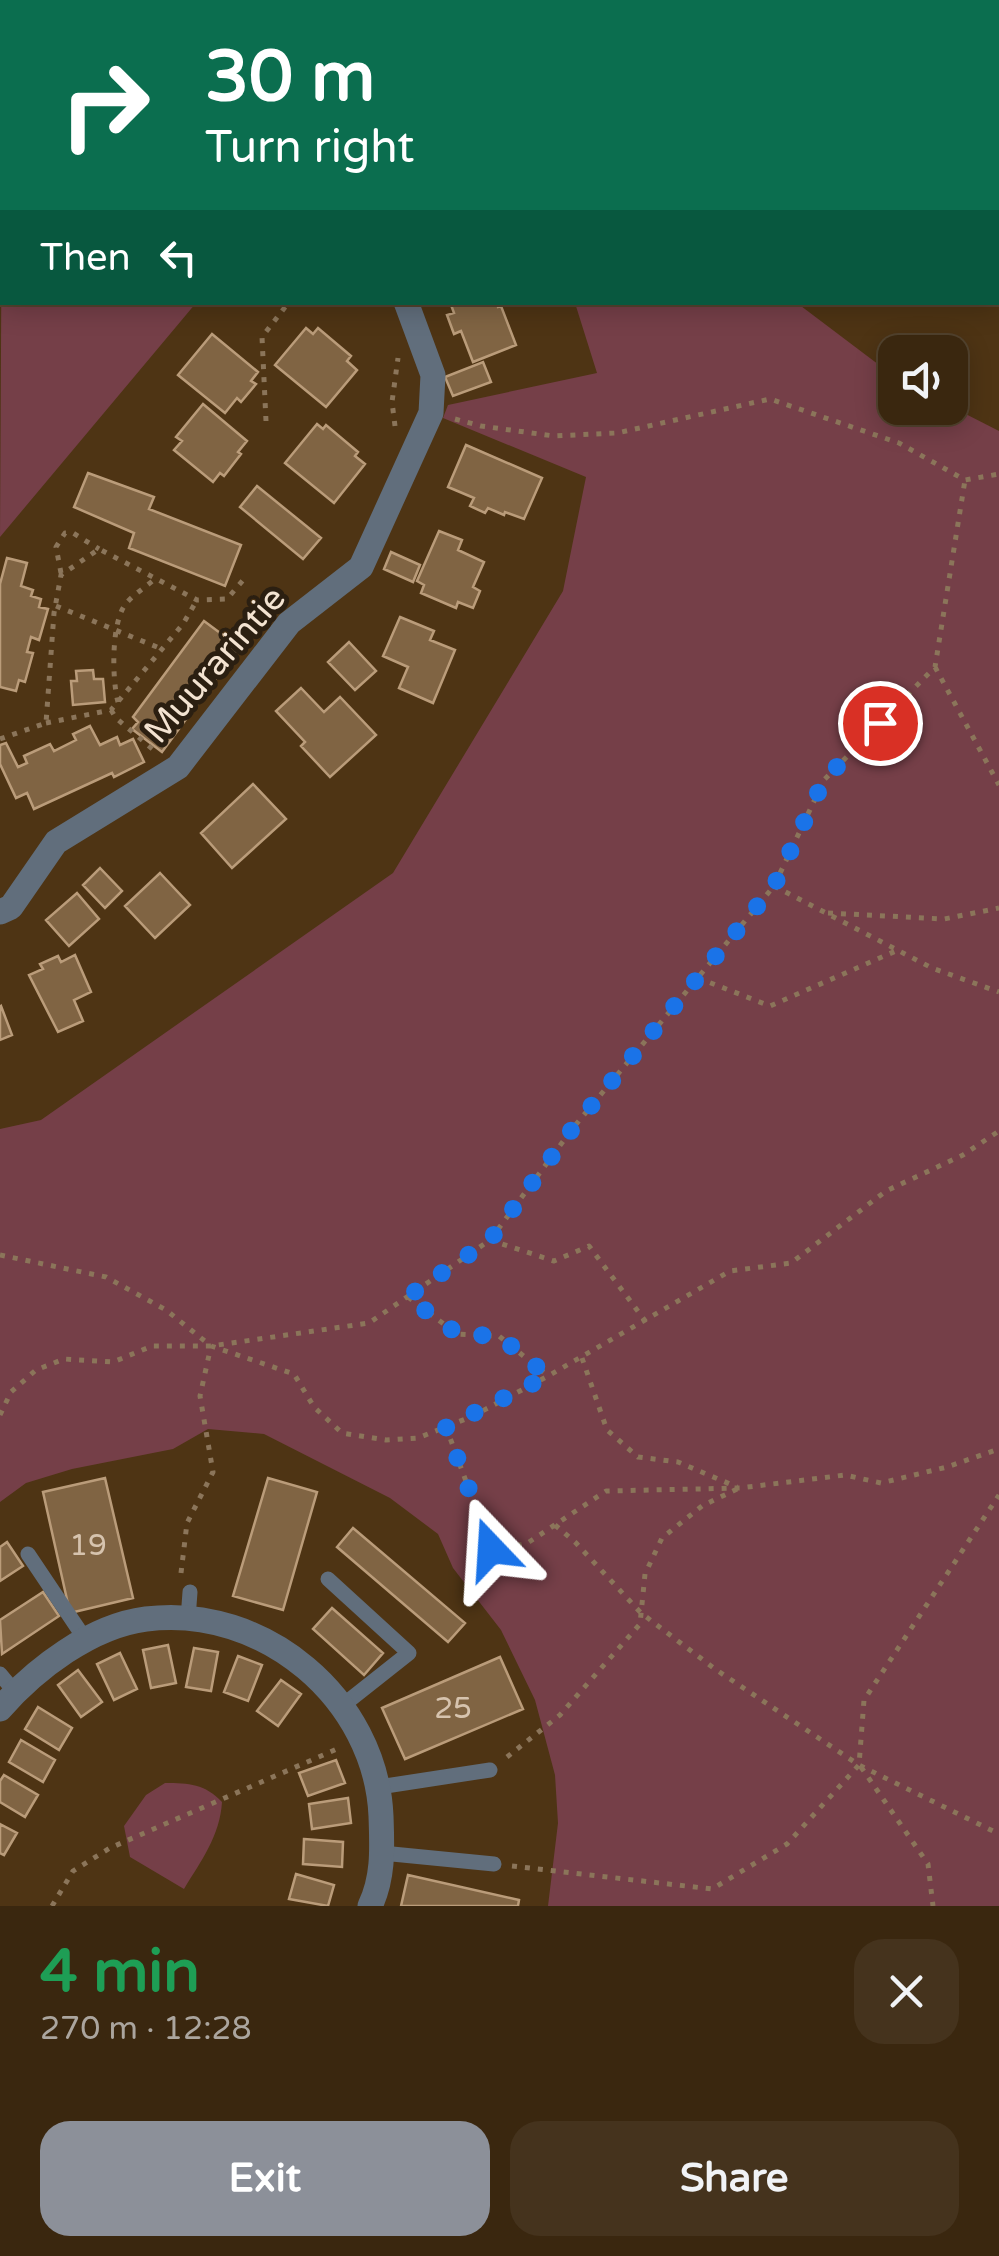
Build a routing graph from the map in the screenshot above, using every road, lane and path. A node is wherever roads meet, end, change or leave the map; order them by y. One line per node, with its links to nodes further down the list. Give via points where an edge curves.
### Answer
1 (287, 305): 5 (path, via 262,337)
2 (407, 305): 4 (street, Muurarintie, via 433,374)
3 (396, 368): 6 (path)
4 (431, 412): 8 (path, via 554,436 618,433 770,398 899,443); 22 (street, Muurarintie, via 361,567 289,624)
5 (266, 421)
6 (396, 440)
7 (999, 474): 8 (path)
8 (966, 480): 17 (path)
9 (99, 549): 10 (path); 10 (path, via 65,534 56,547); 11 (path)
10 (61, 575): 14 (path)
11 (156, 578): 13 (path); 15 (path, via 124,606)
12 (244, 580): 13 (path, via 227,599)
13 (197, 600): 16 (path)
14 (56, 606): 15 (path); 20 (path)
15 (119, 629): 16 (path); 18 (path, via 113,669)
16 (162, 649): 18 (path)
17 (935, 666): 23 (path); 24 (path, via 824,780)
18 (118, 702): 19 (path)
19 (111, 710): 20 (path); 22 (path)
20 (46, 723): 21 (path)
21 (0, 739)
22 (178, 767): 26 (street, Muurarintie, via 56,842 10,908)
23 (999, 783)
24 (774, 886): 27 (path); 29 (path)
25 (999, 908): 27 (path, via 944,919)
26 (0, 912)
27 (826, 913): 28 (path)
28 (898, 950): 29 (path, via 770,1006); 30 (path)
29 (697, 977): 32 (path)
30 (999, 992)
31 (999, 1130): 35 (path, via 886,1191 792,1263 730,1272)
32 (490, 1240): 34 (path); 35 (path, via 554,1261 589,1246)
33 (0, 1256): 36 (path, via 106,1276)
34 (407, 1297): 36 (path, via 369,1323); 38 (path, via 458,1334 499,1336)
35 (646, 1322): 37 (path)
36 (211, 1346): 39 (path, via 152,1346 112,1362 64,1359 36,1370 11,1392); 40 (path, via 294,1374 342,1434 418,1438); 47 (path, via 200,1396 213,1472 187,1523 180,1571)
37 (582, 1358): 38 (path); 42 (path, via 607,1430 638,1457 678,1462)
38 (548, 1376): 40 (path)
39 (0, 1415)
40 (446, 1427): 44 (path, via 491,1549 526,1544)
41 (999, 1449): 42 (path, via 880,1483 845,1476)
42 (740, 1488): 44 (path, via 606,1492); 48 (path, via 702,1506 662,1538 645,1574)
43 (999, 1495): 54 (path, via 864,1700)
44 (555, 1525): 48 (path)
45 (28, 1554): 50 (lane)
46 (328, 1579): 52 (lane, via 409,1654)
47 (190, 1592): 49 (lane)
48 (641, 1613): 54 (path); 55 (path, via 640,1624 560,1715)
49 (188, 1619): 50 (street, via 145,1618); 52 (street, via 240,1627 292,1657)
50 (85, 1639): 51 (street)
51 (5, 1692)
52 (342, 1706): 53 (street)
53 (362, 1738): 56 (street); 60 (path, via 110,1848 72,1871)
54 (859, 1765): 57 (path); 59 (path, via 786,1844 712,1888); 62 (path, via 928,1864)
55 (490, 1770): 56 (lane)
56 (380, 1787): 58 (street)
57 (999, 1834)
58 (382, 1853): 59 (lane); 61 (street)
59 (494, 1864)
60 (52, 1906)
61 (370, 1906)
62 (932, 1906)

